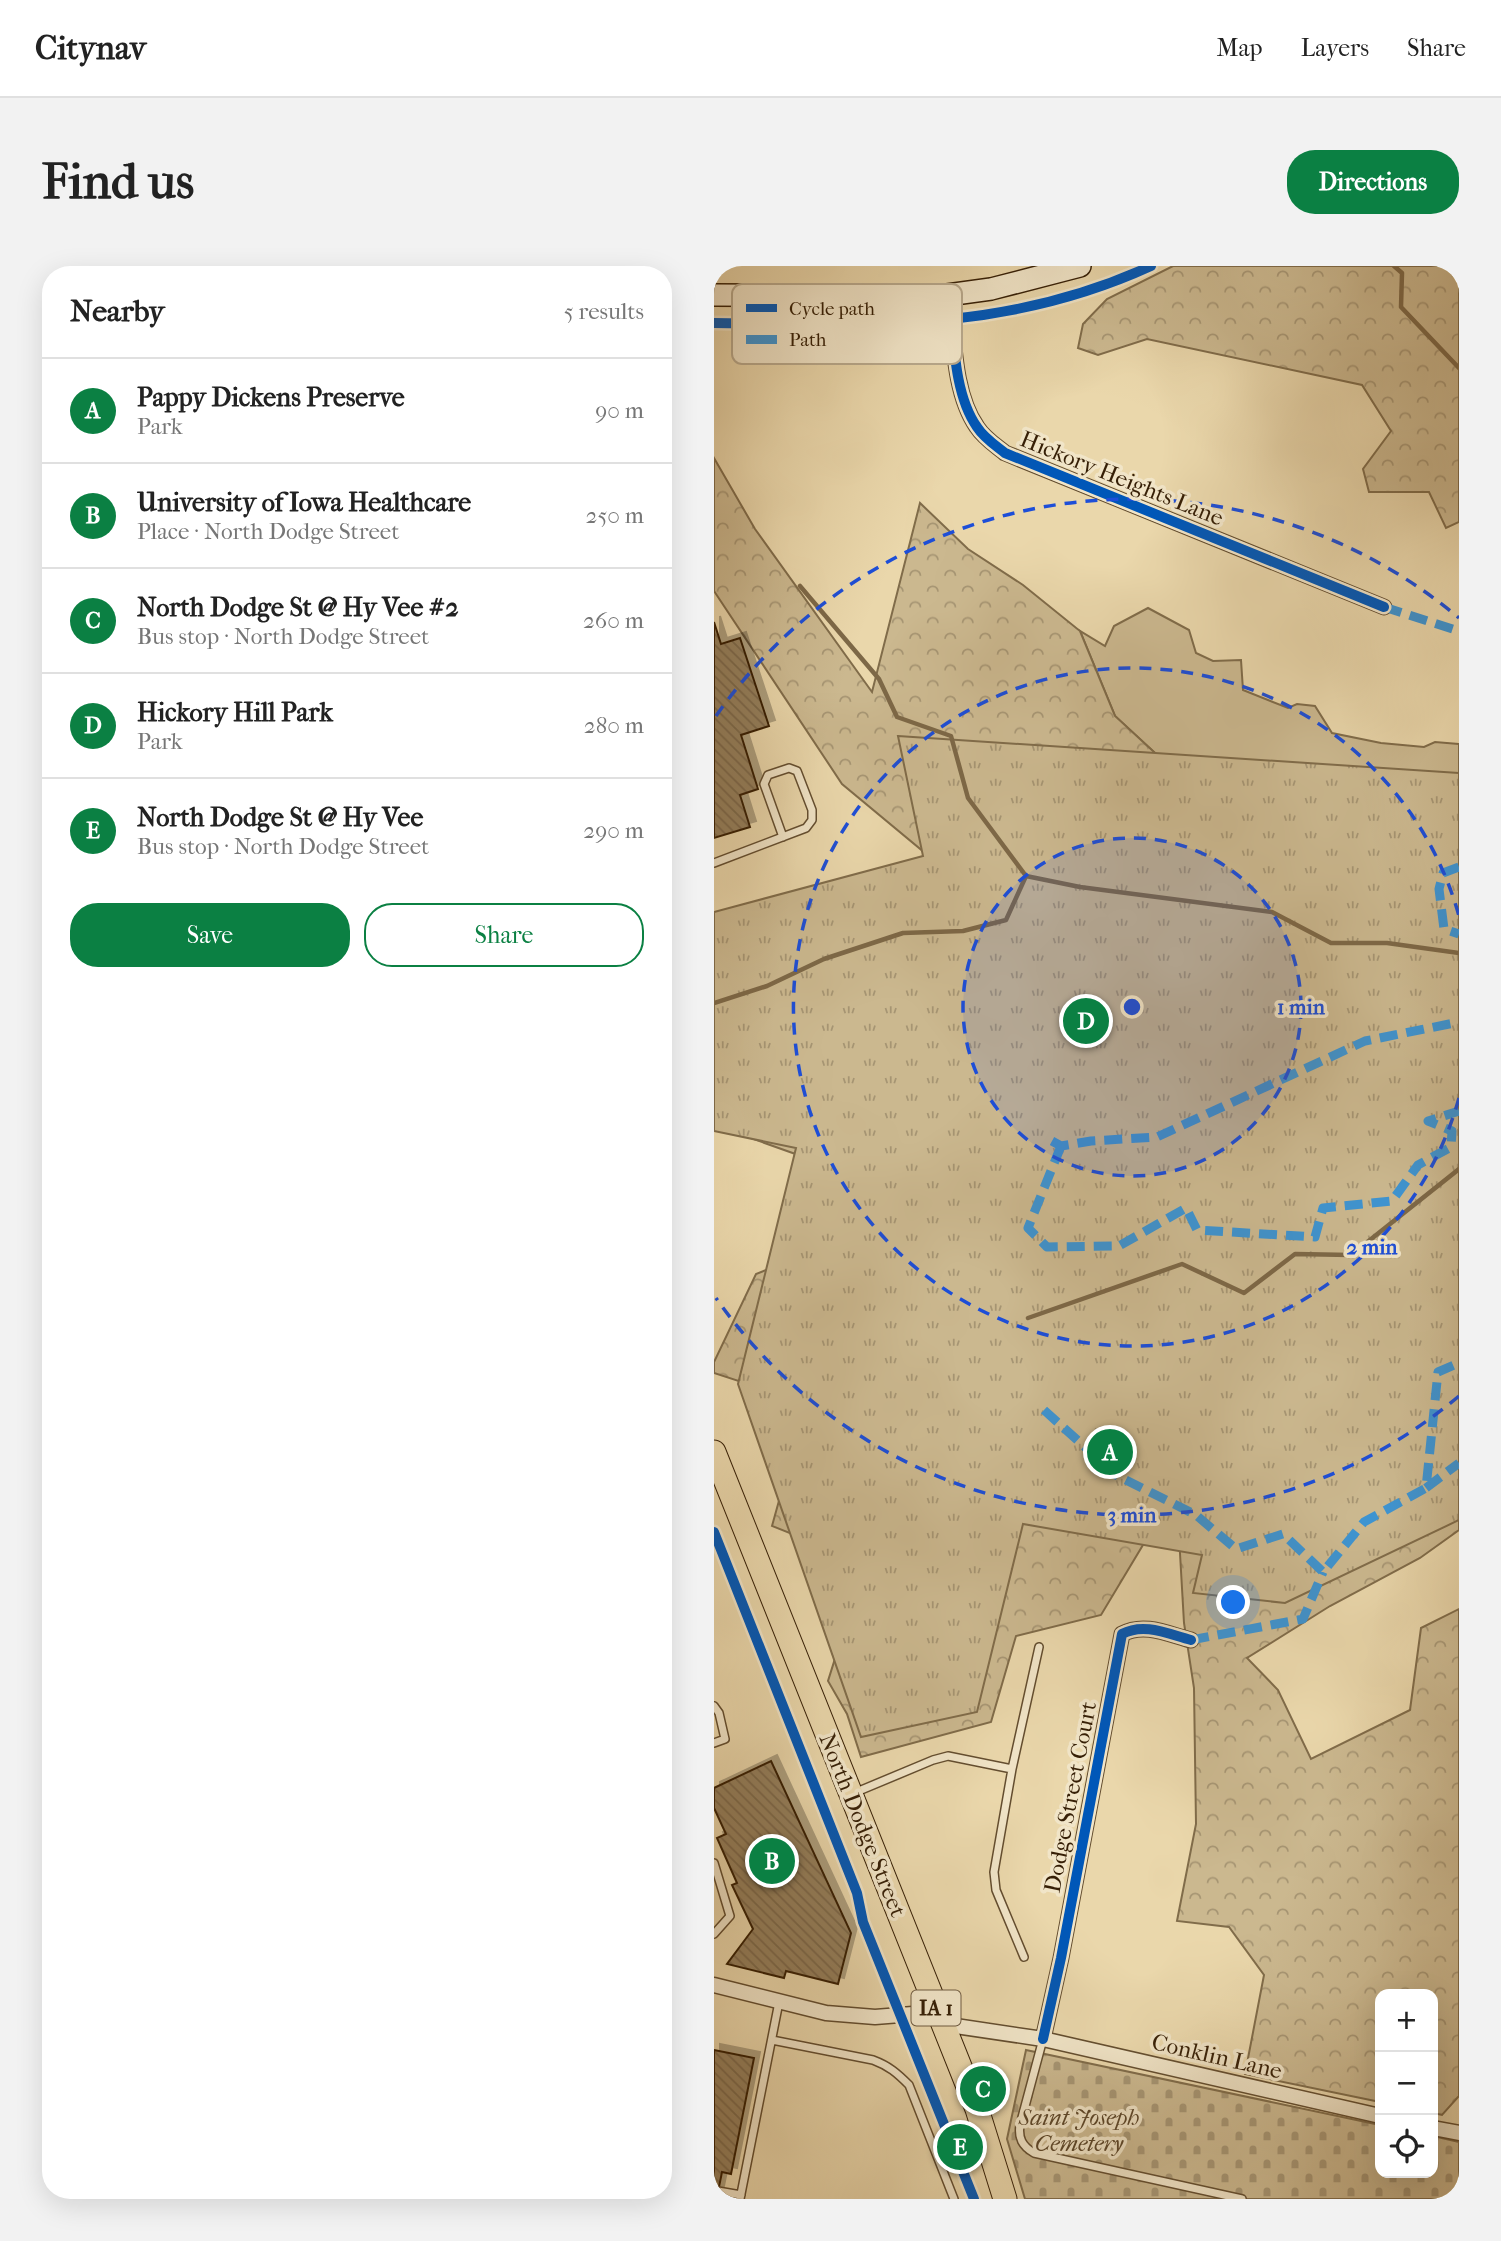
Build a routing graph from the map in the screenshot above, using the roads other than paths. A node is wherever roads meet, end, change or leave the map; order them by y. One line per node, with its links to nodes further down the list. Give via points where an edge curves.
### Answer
1 (1080, 266): 2 (main road)
2 (962, 293)
3 (714, 295): 4 (main road)
4 (732, 295)
5 (957, 364): 6 (street, Hickory Heights Lane, via 967,411 1005,453)
6 (1384, 607)
7 (783, 837): 7 (lane, via 806,828 812,820 796,771 789,768 768,775 764,785); 8 (lane)
8 (714, 863)
9 (714, 1452): 15 (main road, North Dodge Street / IA 1)
10 (1191, 1640): 23 (street, Dodge Street Court, via 1143,1627 1122,1634)
11 (1039, 1647): 14 (lane)
12 (714, 1706): 13 (lane, via 725,1738)
13 (714, 1743)
14 (1012, 1769): 15 (lane, via 948,1756); 19 (lane, via 994,1872 996,1890)
15 (850, 1795): 22 (main road, North Dodge Street / IA 1)
16 (714, 1863): 17 (lane)
17 (715, 1874): 18 (lane, via 730,1916)
18 (714, 1934)
19 (1024, 1957)
20 (714, 1985): 21 (street, Conklin Lane)
21 (779, 2002): 22 (street, Conklin Lane, via 826,2013); 24 (lane)
22 (940, 2018): 23 (street, Conklin Lane); 31 (main road, North Dodge Street / IA 1, via 977,2109)
23 (1043, 2039): 25 (street, Conklin Lane); 32 (lane, via 1020,2125 1026,2148)
24 (772, 2040): 29 (lane); 30 (lane, via 888,2065 909,2085)
25 (1376, 2115)
26 (1438, 2129): 27 (street)
27 (1459, 2133)
28 (718, 2190): 29 (lane)
29 (741, 2197)
30 (954, 2199)
31 (1005, 2199)
32 (1241, 2199)

